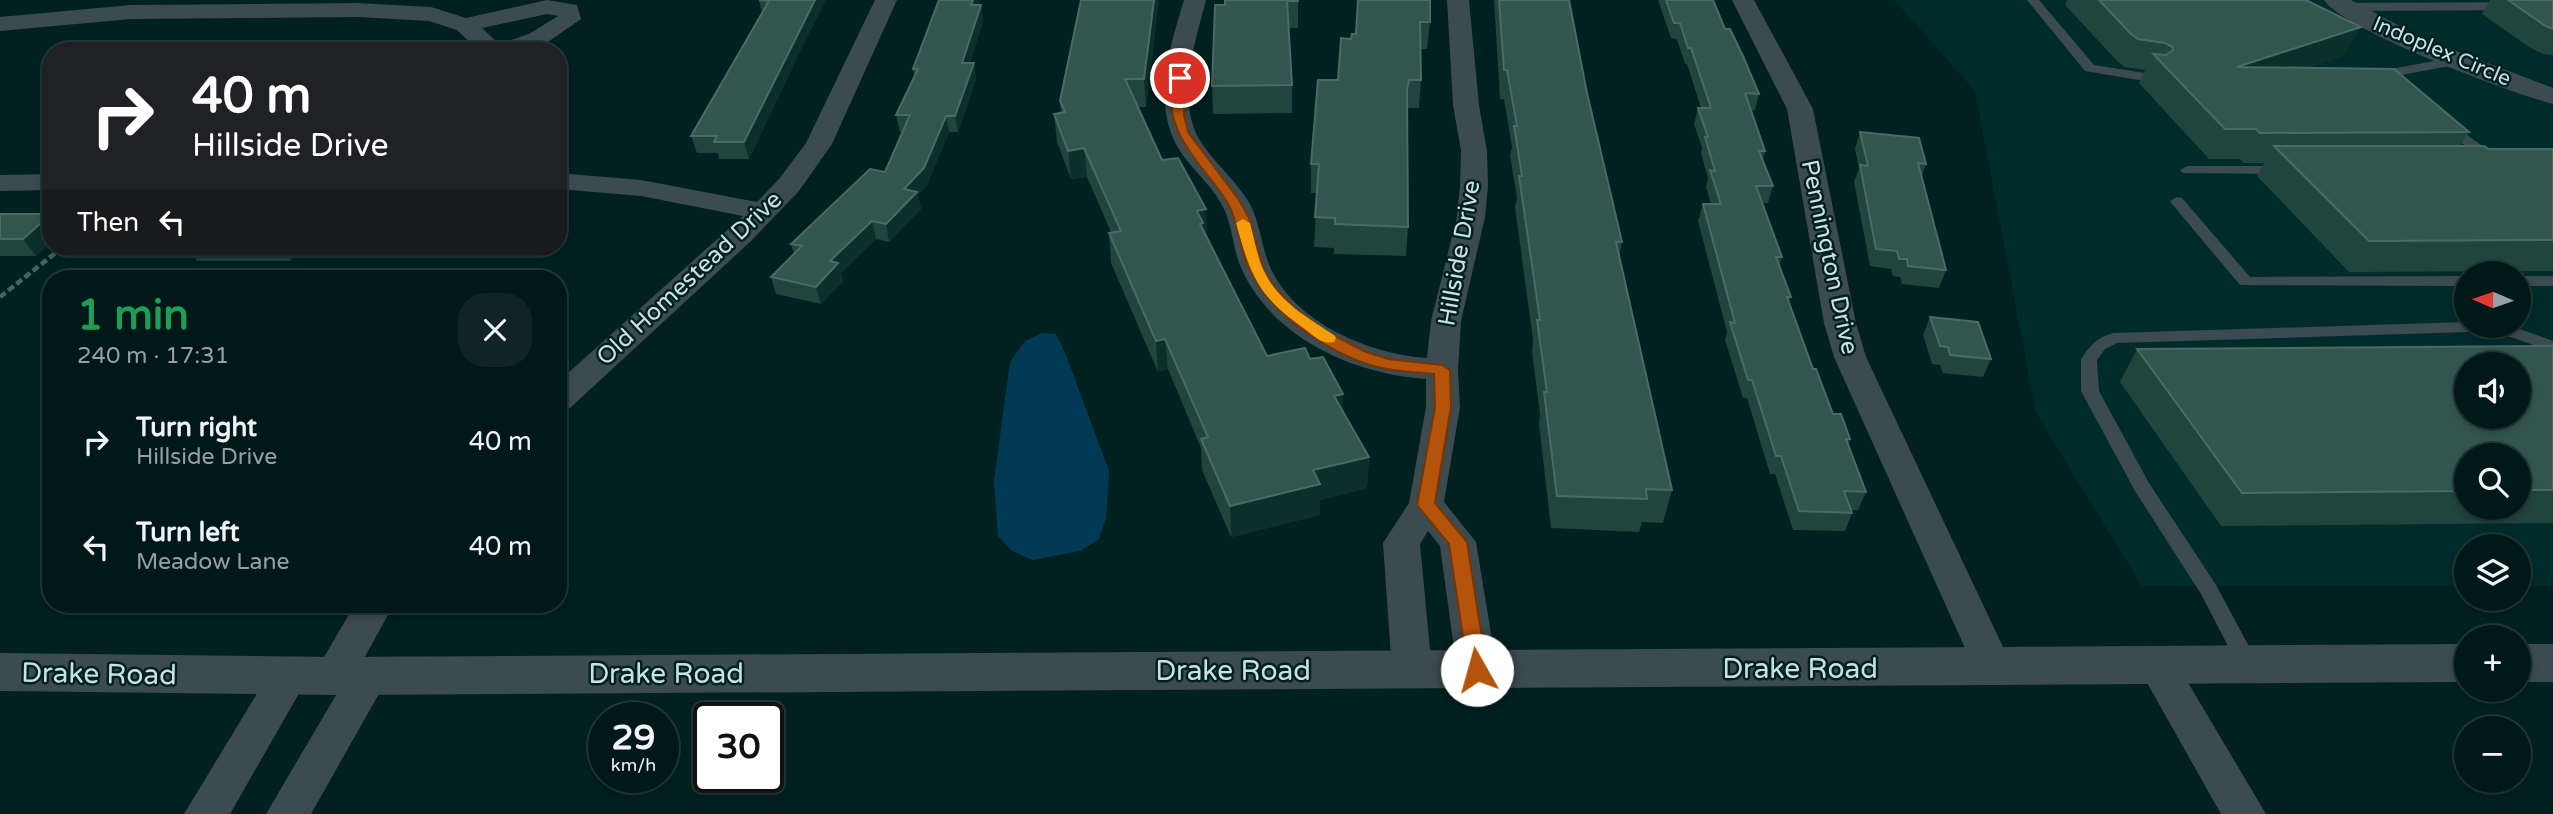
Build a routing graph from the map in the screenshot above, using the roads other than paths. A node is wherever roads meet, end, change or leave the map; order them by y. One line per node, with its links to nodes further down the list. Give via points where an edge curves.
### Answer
1 (886, 0): 24 (street, Old Homestead Drive, via 819,144)
2 (1195, 0): 29 (street, via 1184,36 1178,107 1182,132 1233,200 1257,271 1270,291 1289,312 1320,334 1359,354 1386,364)
3 (1458, 0): 29 (street, Hillside Drive, via 1474,186 1446,321)
4 (1743, 0): 38 (street, Pennington Drive, via 1800,109 1850,357)
5 (2033, 0): 14 (lane, via 2091,68)
6 (2340, 4): 7 (lane); 12 (street, Indoplex Circle)
7 (2553, 6)
8 (0, 24): 9 (street, via 131,12 347,9 431,14)
9 (465, 25): 10 (street); 11 (street, via 527,10 569,10 569,19 550,33)
10 (483, 42)
11 (525, 42)
12 (2456, 61): 13 (lane, via 2388,81); 15 (street, Indoplex Circle)
13 (2358, 76)
14 (2151, 78)
15 (2553, 96)
16 (2438, 119): 19 (lane, via 2505,169)
17 (2187, 170): 18 (lane)
18 (2298, 170)
19 (2477, 170)
20 (42, 182): 22 (street)
21 (567, 182): 24 (street, via 641,188)
22 (0, 183)
23 (2177, 201): 25 (lane, via 2246,282)
24 (763, 212): 30 (street, Old Homestead Drive)
25 (2454, 281)
26 (2531, 281): 27 (lane)
27 (2553, 281)
28 (2553, 346): 33 (lane, via 2514,332 2468,327 2114,338 2099,345 2089,360 2090,391)
29 (1442, 370): 31 (street, Hillside Drive, via 1443,407)
30 (567, 392)
31 (1426, 505): 39 (street, via 1458,542); 40 (street, Hillside Drive, via 1401,543)
32 (369, 613): 42 (street)
33 (2248, 663): 34 (street, Drake Road); 37 (street, Drake Road)
34 (2454, 663)
35 (2531, 663): 36 (street)
36 (2553, 663)
37 (2157, 665): 38 (street, Drake Road); 45 (street)
38 (1992, 666): 39 (street, Drake Road)
39 (1477, 670): 40 (street, Drake Road)
40 (1412, 671): 42 (street, Drake Road)
41 (0, 672): 42 (street, Drake Road)
42 (330, 676): 43 (street); 44 (street)
43 (206, 814)
44 (288, 814)
45 (2244, 814)

